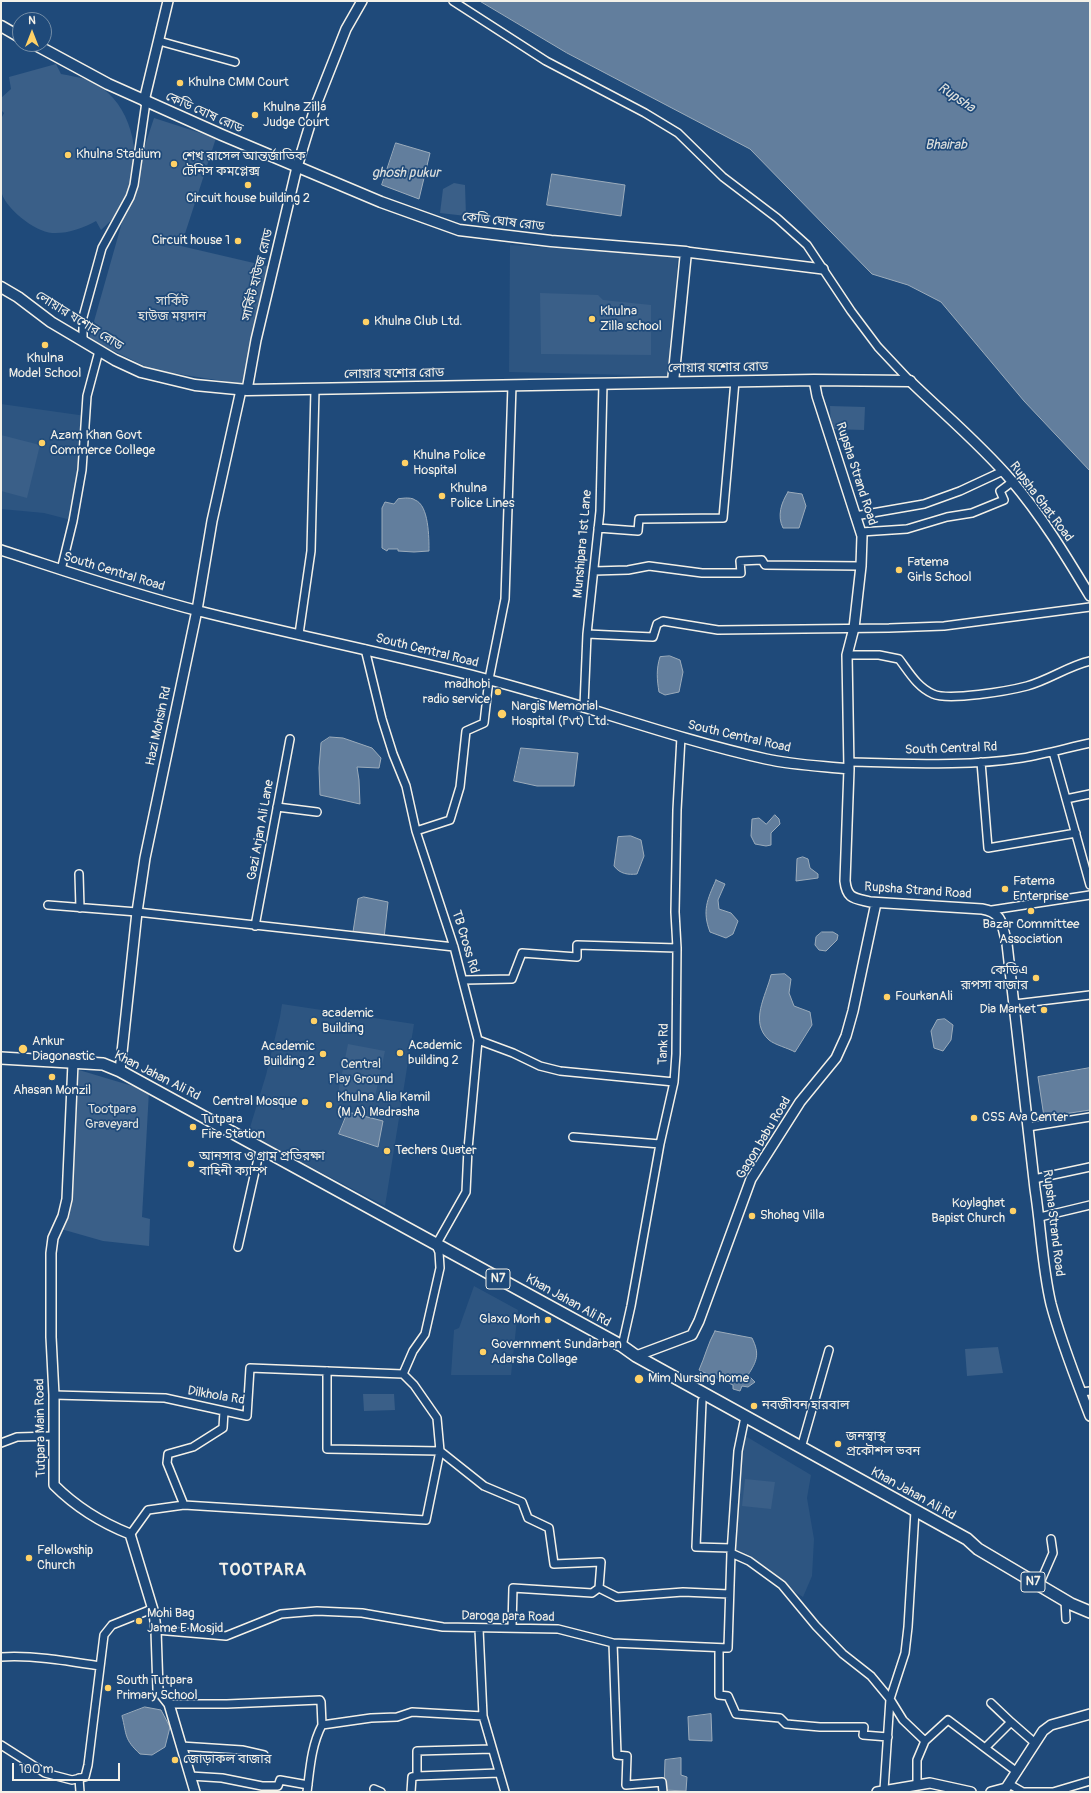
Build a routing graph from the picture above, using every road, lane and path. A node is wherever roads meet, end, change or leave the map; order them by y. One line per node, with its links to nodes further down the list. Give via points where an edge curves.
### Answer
1 (168, 1): 6 (street)
2 (362, 1): 10 (street, সার্কিট হাউজ রোড, via 346,29 316,105)
3 (453, 1): 12 (street, via 546,61 678,133 723,178 777,218 807,245)
4 (1, 26): 5 (main road)
5 (12, 32)
6 (159, 41): 8 (street); 9 (street)
7 (50, 52): 9 (main road, কেডি ঘোষ রোড)
8 (235, 62)
9 (145, 101): 10 (main road, কেডি ঘোষ রোড); 14 (street, via 134,185 102,248 83,317)
10 (297, 167): 11 (main road, কেডি ঘোষ রোড, via 381,202 459,230 551,241); 23 (street, সার্কিট হাউজ রোড)
11 (686, 252): 12 (street); 19 (main road)
12 (823, 268): 18 (street, via 878,347)
13 (1, 288): 14 (main road, লোয়ার যশোর রোড)
14 (83, 341): 15 (main road, লোয়ার যশোর রোড)
15 (100, 351): 23 (main road, লোয়ার যশোর রোড, via 141,372 195,385); 31 (street, via 87,396 82,470 74,521)
16 (814, 380): 17 (main road, লোয়ার যশোর রোড); 18 (main road, লোয়ার যশোর রোড); 26 (street, Rupsha Strand Road)
17 (736, 381): 19 (main road, লোয়ার যশোর রোড); 27 (street, via 723,518 639,519 638,531)
18 (910, 381): 24 (street, Rupsha Ghat Road)
19 (673, 382): 20 (main road, লোয়ার যশোর রোড)
20 (603, 383): 21 (main road, লোয়ার যশোর রোড); 27 (street, Munshipara 1st Lane)
21 (512, 385): 22 (main road, লোয়ার যশোর রোড); 42 (street, via 505,599)
22 (315, 389): 23 (main road, লোয়ার যশোর রোড); 37 (street, via 311,551)
23 (244, 390): 35 (street, Hazi Mohsin Rd, via 212,521)
24 (1003, 471): 25 (street, Rupsha Ghat Road); 26 (street, via 924,504)
25 (1012, 482): 28 (street, via 1000,491 1004,500 972,513 947,517 907,529); 33 (street, Rupsha Ghat Road, via 1041,520)
26 (855, 516): 28 (street, Rupsha Strand Road)
27 (598, 528): 32 (street, Munshipara 1st Lane)
28 (861, 532): 30 (street, Rupsha Strand Road)
29 (1, 550): 31 (street, South Central Road)
30 (861, 566): 32 (street, via 765,565 762,560 740,561 741,573 702,573 649,566 628,570); 36 (street, Rupsha Strand Road)
31 (61, 570): 35 (street, South Central Road)
32 (594, 571): 38 (street, Munshipara 1st Lane)
33 (1090, 596)
34 (1090, 607): 36 (street, via 944,626)
35 (197, 610): 37 (street, South Central Road); 63 (street, Hazi Mohsin Rd, via 145,858)
36 (854, 628): 38 (street, via 718,630 663,622 657,624 653,637); 40 (street, Rupsha Strand Road)
37 (299, 634): 39 (street, South Central Road)
38 (587, 634): 43 (street, Munshipara 1st Lane)
39 (365, 649): 42 (street, South Central Road); 54 (street, TB Cross Rd, via 382,719 406,786)
40 (847, 654): 41 (street, via 879,655 899,659 918,684 934,695 959,697 1028,686 1077,664); 49 (street, Rupsha Strand Road)
41 (1090, 661)
42 (489, 679): 43 (street, South Central Road); 54 (street, via 484,722 466,731 460,787 450,820)
43 (584, 706): 44 (street, South Central Road)
44 (681, 737): 49 (street, South Central Road, via 767,760); 66 (street, Tank Rd, via 677,810)
45 (290, 739): 52 (street, Gazi Arjan Ali Lane)
46 (1090, 743): 47 (street, South Central Rd)
47 (1053, 752): 48 (street, South Central Rd); 51 (street)
48 (981, 762): 49 (street, South Central Rd); 55 (street, via 988,848)
49 (849, 765): 59 (street, Rupsha Strand Road, via 846,891 850,896)
50 (1090, 794): 51 (street)
51 (1066, 799): 55 (street)
52 (277, 807): 53 (street); 64 (street, Gazi Arjan Ali Lane)
53 (317, 812)
54 (416, 831): 65 (street, TB Cross Rd)
55 (1076, 833): 57 (street)
56 (79, 874): 61 (street)
57 (1090, 885)
58 (1090, 895): 62 (street)
59 (876, 903): 62 (street, Rupsha Strand Road); 89 (street, Gagon babu Road, via 846,1036 836,1058 800,1102 752,1179 692,1335)
60 (48, 905): 61 (street)
61 (80, 908): 63 (street)
62 (992, 910): 69 (street, Rupsha Strand Road, via 1000,918 1007,944)
63 (137, 912): 64 (street); 74 (street, Hazi Mohsin Rd)
64 (255, 926): 65 (street)
65 (454, 947): 67 (street, TB Cross Rd)
66 (678, 948): 67 (street, via 577,945 577,957 522,953 512,980); 75 (street, Tank Rd)
67 (464, 980): 70 (street, TB Cross Rd)
68 (1090, 996): 69 (street)
69 (1015, 1004): 77 (street, Rupsha Strand Road)
70 (478, 1040): 75 (street, via 540,1066 560,1071); 86 (street, TB Cross Rd, via 466,1192)
71 (1, 1058): 73 (highway, Khan Jahan Ali Rd / N7)
72 (1, 1064): 73 (highway, Khan Jahan Ali Rd / N7)
73 (73, 1065): 74 (highway, Khan Jahan Ali Rd / N7, via 103,1064); 80 (highway, Khan Jahan Ali Rd / N7, via 118,1076); 93 (street, Tutpara Main Road, via 67,1198 63,1216 52,1238 51,1254)
74 (120, 1071): 86 (highway, Khan Jahan Ali Rd / N7)
75 (674, 1082): 79 (street, Tank Rd)
76 (1090, 1117): 77 (street)
77 (1028, 1127): 82 (street, Rupsha Strand Road)
78 (573, 1137): 79 (street)
79 (660, 1144): 87 (street, Tank Rd)
80 (259, 1154): 85 (street); 86 (highway, Khan Jahan Ali Rd / N7, via 308,1183)
81 (1090, 1167): 82 (street)
82 (1034, 1179): 84 (street, Rupsha Strand Road)
83 (1090, 1205): 84 (street)
84 (1040, 1217): 92 (street, Rupsha Strand Road, via 1051,1302 1062,1340)
85 (238, 1247)
86 (438, 1249): 87 (highway, Khan Jahan Ali Rd / N7); 91 (street, via 440,1268 425,1334 413,1351); 94 (highway, Khan Jahan Ali Rd / N7)
87 (622, 1346): 89 (highway, Khan Jahan Ali Rd / N7)
88 (829, 1350): 100 (street)
89 (636, 1356): 97 (highway, Khan Jahan Ali Rd / N7)
90 (327, 1372): 91 (street, Dilkhola Rd); 95 (street, Dilkhola Rd, via 250,1368 247,1416); 101 (street, via 327,1449)
91 (403, 1374): 101 (street, via 437,1418)
92 (1086, 1392): 96 (street, Rupsha Strand Road)
93 (54, 1395): 95 (street, Dilkhola Rd, via 165,1398); 98 (street, Tutpara Main Road)
94 (702, 1401): 97 (highway, Khan Jahan Ali Rd / N7); 106 (street, via 696,1547)
95 (224, 1411): 102 (street, via 223,1428 193,1447 168,1454 167,1463)
96 (1090, 1416)
97 (745, 1420): 100 (highway, Khan Jahan Ali Rd / N7); 103 (highway, Khan Jahan Ali Rd / N7); 106 (street, via 738,1451)
98 (54, 1436): 99 (street, via 17,1437); 104 (street, Tutpara Main Road, via 54,1485 68,1499)
99 (1, 1443)
100 (801, 1448): 103 (highway, Khan Jahan Ali Rd / N7)
101 (440, 1451): 102 (street, via 426,1520); 108 (street, via 484,1486 522,1502 528,1518 549,1528 554,1564 601,1562)
102 (184, 1505): 104 (street, via 148,1510)
103 (915, 1515): 107 (highway, Khan Jahan Ali Rd / N7, via 964,1545 978,1549); 121 (street, via 905,1653)
104 (130, 1535): 111 (street)
105 (1051, 1539): 107 (street, via 1053,1553)
106 (731, 1550): 109 (street); 121 (street, via 782,1585 816,1626 843,1654 870,1676)
107 (1039, 1585): 110 (highway, Khan Jahan Ali Rd / N7)
108 (599, 1588): 109 (street, via 617,1597 683,1592); 114 (street, via 592,1593 513,1588)
109 (729, 1594): 118 (street, via 728,1648)
110 (1065, 1600): 112 (highway, Khan Jahan Ali Rd / N7); 113 (street)
111 (152, 1609): 116 (street); 120 (street, via 112,1625 104,1635)
112 (1090, 1612)
113 (1066, 1619)
114 (512, 1627): 115 (street, Daroga para Road); 117 (street, Daroga para Road, via 558,1628)
115 (479, 1628): 116 (street, Daroga para Road, via 442,1627 362,1613 317,1611 281,1614 226,1636); 125 (street)
116 (156, 1630): 123 (street, via 156,1684)
117 (613, 1643): 118 (street, Daroga para Road); 150 (street, via 617,1755 627,1756 626,1785 662,1782)
118 (719, 1648): 128 (street, via 719,1696 728,1696 736,1714 780,1718 786,1724 864,1727 863,1736)
119 (1, 1657): 120 (street, via 18,1656)
120 (100, 1666): 140 (street, via 88,1765 85,1777)
121 (890, 1699): 128 (street); 129 (street, via 904,1720)
122 (992, 1703): 126 (street)
123 (169, 1704): 127 (street, via 320,1700); 132 (street)
124 (1090, 1714): 130 (street, via 1051,1726 1043,1731)
125 (483, 1716): 127 (street, via 412,1712 397,1717); 134 (street)
126 (1011, 1722): 130 (street); 133 (street)
127 (322, 1725): 144 (street, via 311,1756)
128 (888, 1737): 145 (street)
129 (925, 1741): 133 (street, via 948,1720); 143 (street, via 918,1760)
130 (1035, 1744): 136 (street)
131 (1, 1745): 140 (street, via 45,1773 72,1780)
132 (182, 1746): 135 (street, via 242,1750); 138 (street)
133 (985, 1748): 136 (street)
134 (492, 1749): 137 (street); 139 (street, via 417,1751)
135 (264, 1755)
136 (1017, 1772): 142 (street)
137 (499, 1773): 139 (street); 149 (street)
138 (190, 1776): 144 (street, via 222,1778 262,1786 278,1786 280,1780); 147 (street)
139 (417, 1776): 148 (street, via 412,1777)
140 (79, 1778): 146 (street)
141 (1090, 1781): 142 (street, via 1053,1792 1023,1792)
142 (1009, 1784): 152 (street, via 1006,1788)
143 (917, 1785): 145 (street); 151 (street, via 930,1783)
144 (307, 1789)
145 (881, 1791)
146 (80, 1792)
147 (195, 1792)
148 (411, 1792)
149 (505, 1792)
150 (663, 1792)
151 (971, 1792)
152 (991, 1792)

